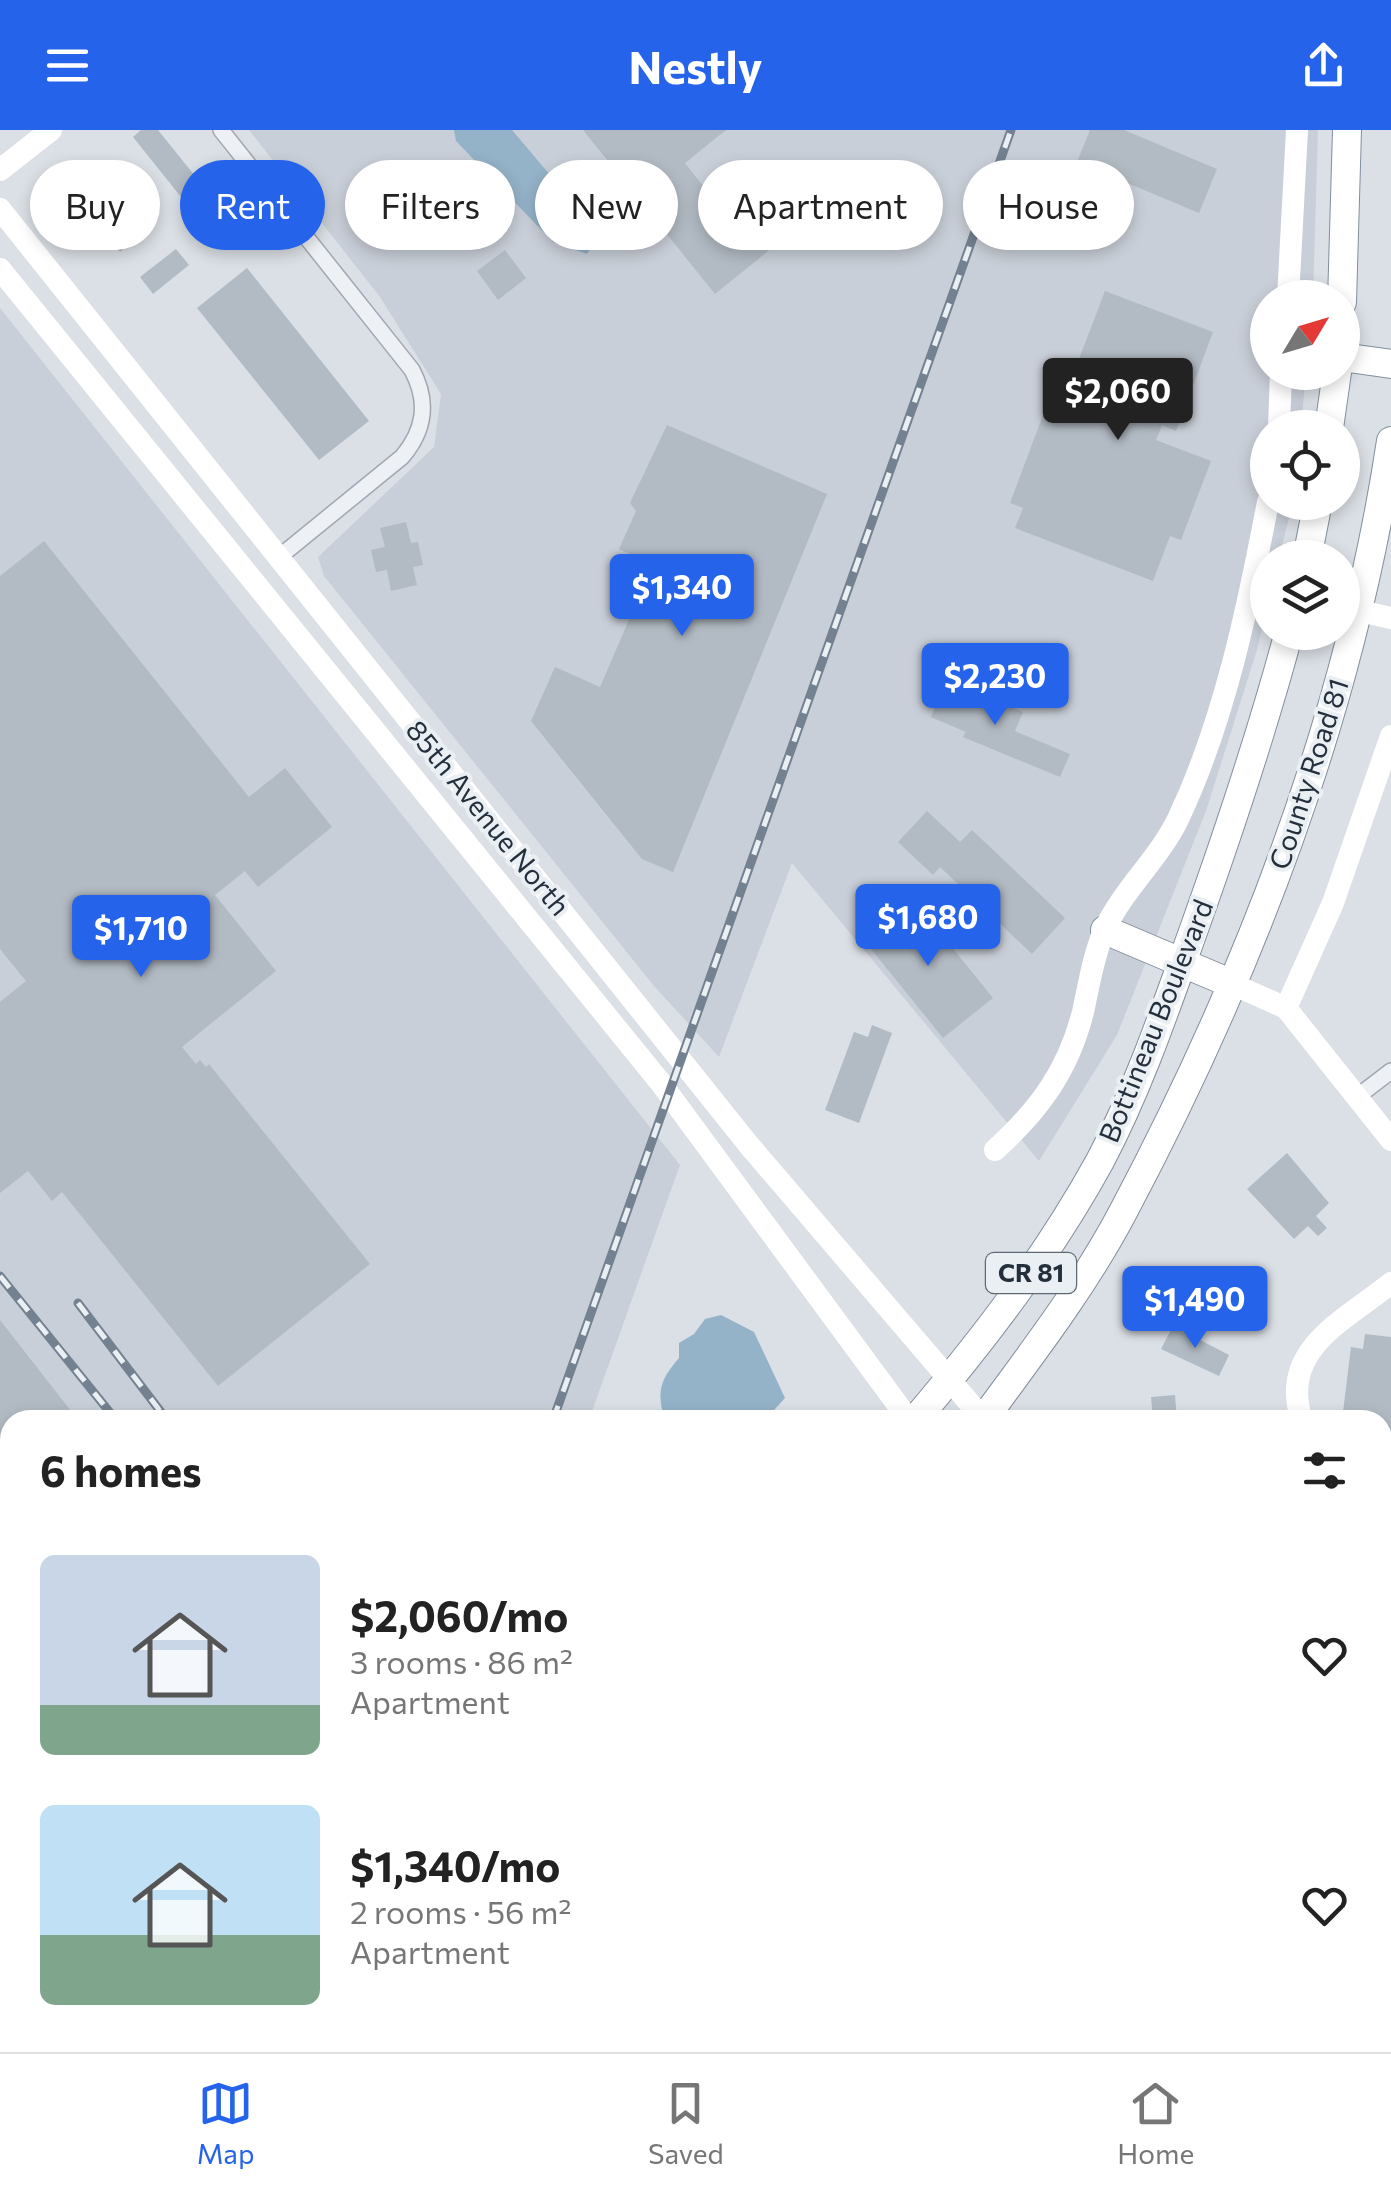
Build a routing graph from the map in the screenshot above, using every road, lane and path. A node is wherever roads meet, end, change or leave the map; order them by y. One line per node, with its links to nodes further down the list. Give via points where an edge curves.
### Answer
1 (51, 130): 5 (main road)
2 (221, 130): 14 (street, via 412,370 424,397 415,442 402,458)
3 (1297, 130): 8 (main road)
4 (1347, 130): 9 (highway)
5 (0, 170)
6 (0, 209): 14 (main road, 85th Avenue North)
7 (0, 269): 22 (main road, 85th Avenue North)
8 (1289, 280)
9 (1343, 280)
10 (1360, 359): 11 (highway)
11 (1391, 364)
12 (1391, 441): 15 (highway, County Road 81 / CR 81)
13 (1265, 520): 25 (main road, via 1195,779 1162,846)
14 (278, 558): 21 (main road, 85th Avenue North)
15 (1360, 572)
16 (1360, 612): 17 (main road)
17 (1391, 618)
18 (1283, 650): 26 (highway, Bottineau Boulevard / CR 81)
19 (1341, 650): 27 (highway, County Road 81 / CR 81, via 1298,818)
20 (1391, 736): 28 (main road, via 1333,903)
21 (449, 770): 22 (main road); 23 (main road, 85th Avenue North)
22 (424, 789): 24 (main road, 85th Avenue North)
23 (530, 870): 24 (main road); 34 (main road, 85th Avenue North, via 748,1144)
24 (506, 890): 35 (main road, 85th Avenue North, via 669,1094)
25 (1105, 930): 26 (highway); 32 (main road, via 1054,1086)
26 (1182, 963): 27 (highway); 34 (highway, Bottineau Boulevard / CR 81, via 1150,1053 1100,1159 1039,1262)
27 (1230, 982): 28 (main road); 38 (highway, Bottineau Boulevard / CR 81, via 1122,1214)
28 (1286, 1008): 30 (main road)
29 (1391, 1071): 30 (street)
30 (1357, 1097): 31 (main road)
31 (1391, 1140)
32 (995, 1150)
33 (1391, 1283): 39 (main road, via 1303,1357 1296,1387)
34 (950, 1379): 36 (highway, Bottineau Boulevard / CR 81); 37 (main road, 85th Avenue North)
35 (905, 1410)
36 (921, 1410)
37 (975, 1410)
38 (990, 1410)
39 (1300, 1410)

